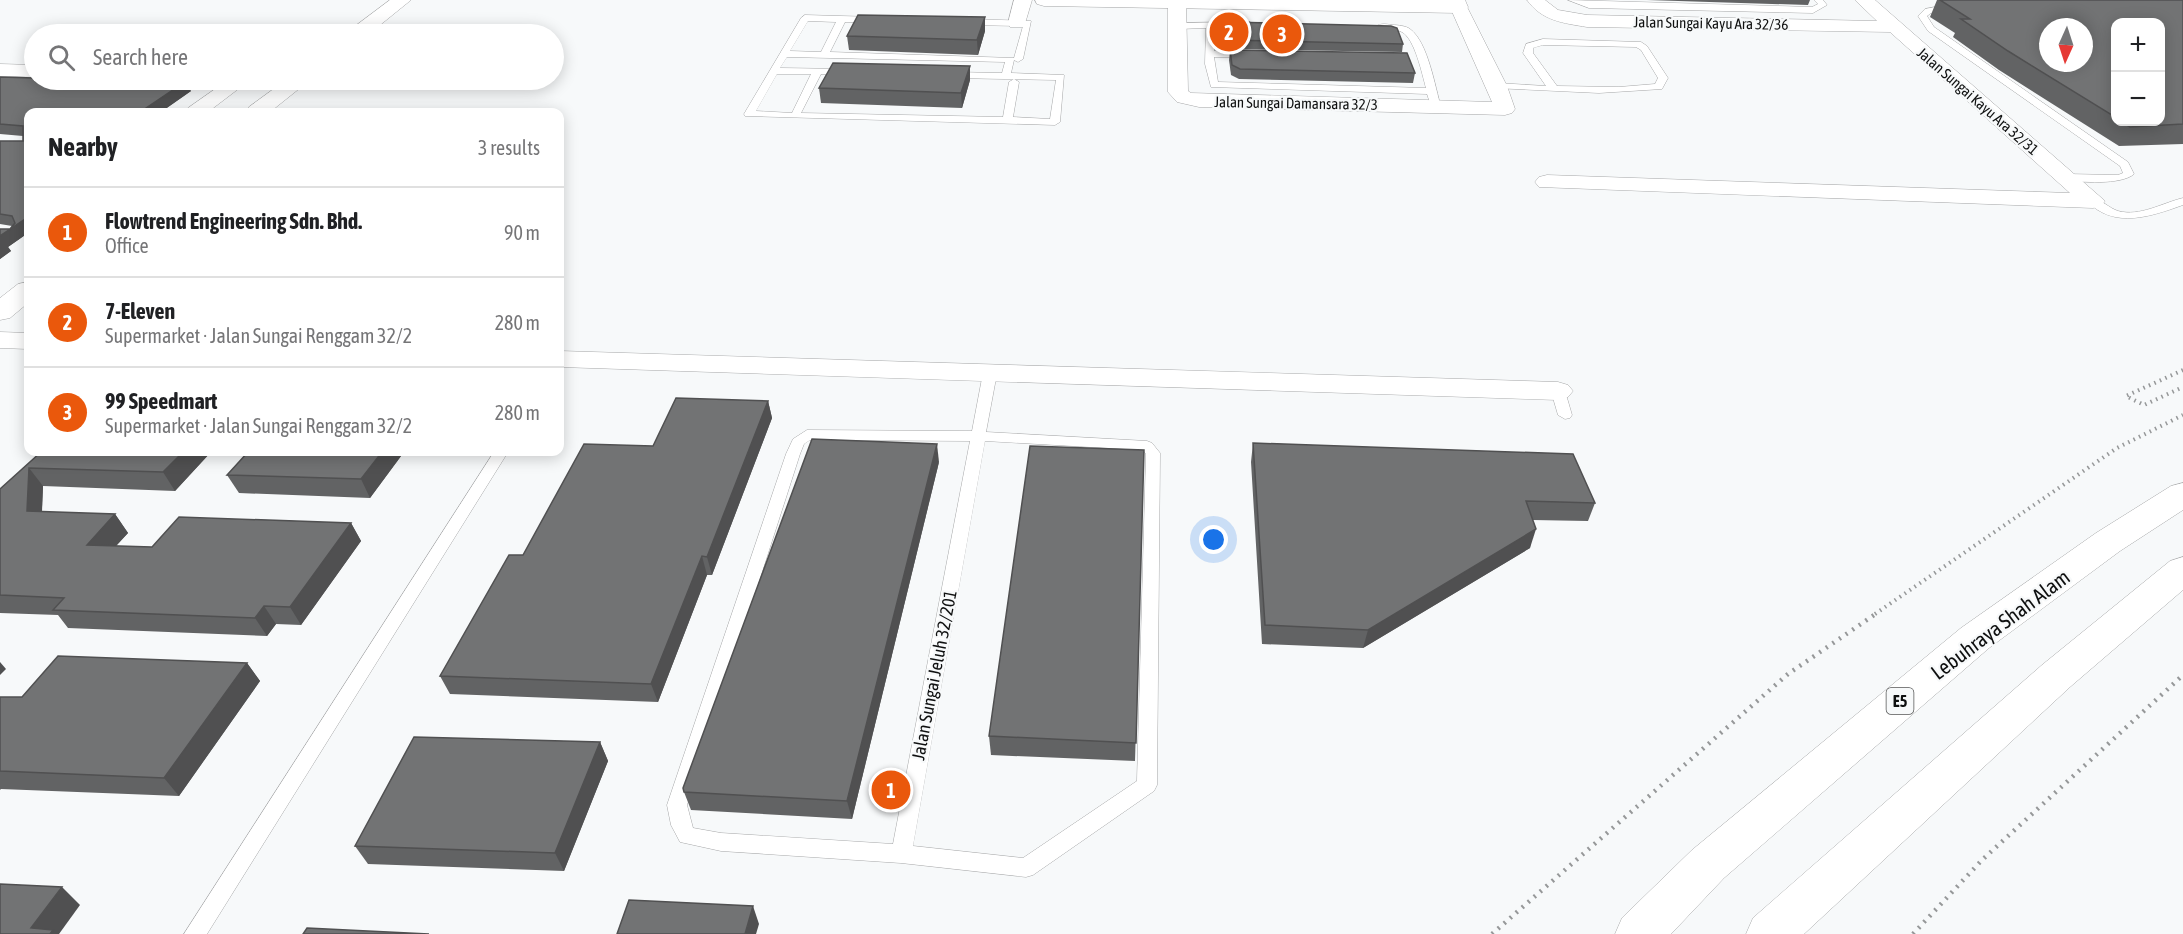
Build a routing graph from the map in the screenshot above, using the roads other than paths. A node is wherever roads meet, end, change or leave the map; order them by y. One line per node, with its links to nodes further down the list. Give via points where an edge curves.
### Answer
1 (402, 0): 15 (main road)
2 (1023, 0): 14 (street)
3 (1044, 0): 8 (main road)
4 (1536, 0): 20 (street, Jalan Sungai Kayu Ara 32/36, via 1541,8 1558,17 1587,21)
5 (1572, 0): 6 (lane, via 1589,5 1813,10 1823,5)
6 (1818, 0)
7 (1864, 0): 20 (street, Jalan Sungai Kayu Ara 32/31)
8 (1177, 3): 9 (main road); 17 (street, Jalan Sungai Damansara 32/3)
9 (1457, 4): 35 (street)
10 (1958, 7): 44 (lane, via 1928,11 1922,16 1931,29 2124,164 2129,174 2119,178)
11 (842, 19): 12 (lane); 21 (lane, via 805,18); 23 (lane)
12 (888, 20)
13 (958, 21): 14 (lane)
14 (1017, 22): 27 (lane, via 1028,23)
15 (370, 24)
16 (1254, 24): 18 (lane)
17 (1178, 26): 18 (lane); 39 (street, Jalan Sungai Damansara 32/3, via 1178,92 1184,98)
18 (1211, 26): 22 (lane)
19 (1365, 27): 26 (lane, via 1406,30)
20 (1894, 27): 44 (street, Jalan Sungai Kayu Ara 32/31)
21 (784, 54): 23 (lane); 30 (lane)
22 (1210, 54): 24 (lane); 39 (lane, via 1214,86)
23 (824, 55): 34 (lane, via 1010,59)
24 (1257, 55)
25 (1411, 58): 26 (lane)
26 (1422, 58): 39 (lane)
27 (1018, 59)
28 (0, 70): 29 (street)
29 (24, 71)
30 (774, 71): 31 (lane); 42 (lane, via 748,114)
31 (817, 72): 32 (lane); 42 (lane)
32 (852, 72)
33 (947, 74): 34 (lane)
34 (1010, 79): 43 (lane); 43 (lane, via 1061,77 1055,122)
35 (1497, 86): 36 (lane); 39 (street, Jalan Sungai Damansara 32/3, via 1505,109)
36 (1553, 88): 36 (lane, via 1528,52 1529,46 1543,42 1638,44 1663,78 1659,87 1641,90)
37 (226, 90): 40 (street)
38 (286, 90): 41 (main road)
39 (1433, 99)
40 (201, 108)
41 (262, 108)
42 (795, 116): 43 (lane)
43 (1008, 120)
44 (2066, 177): 46 (street, Jalan Sungai Kayu Ara 32/31)
45 (1547, 182): 46 (street)
46 (2093, 201): 47 (lane, via 2104,210 2140,217)
47 (2183, 201)
48 (24, 293): 49 (main road)
49 (0, 312)
50 (0, 340): 51 (street)
51 (24, 341)
52 (564, 359): 53 (street)
53 (990, 373): 54 (street); 55 (lane, Jalan Sungai Jeluh 32/201)
54 (1561, 403)
55 (979, 436): 59 (lane, Jalan Sungai Jeluh 32/201); 59 (lane, via 1121,443 1147,446 1153,453 1147,785 1026,868); 59 (lane, via 807,435 798,442 677,805 687,836 721,842)
56 (498, 456): 60 (lane)
57 (2183, 494): 61 (main road, Lebuhraya Shah Alam / E5, via 2108,542 1975,638 1708,864)
58 (2183, 570): 62 (main road, via 2056,676)
59 (902, 854)
60 (195, 934)
61 (1639, 934)
62 (1770, 934)

